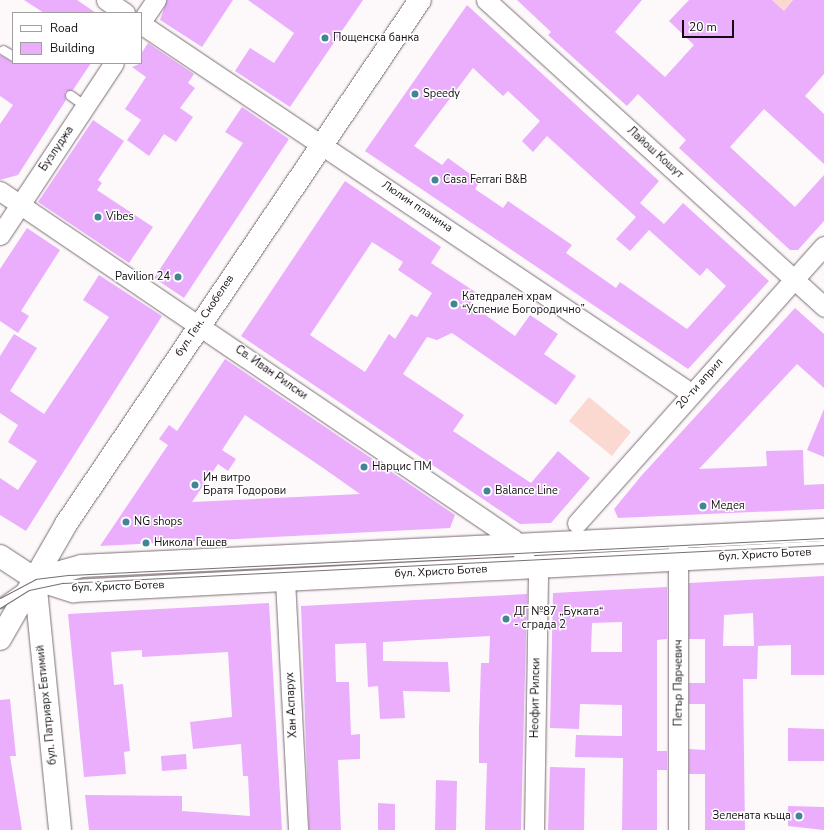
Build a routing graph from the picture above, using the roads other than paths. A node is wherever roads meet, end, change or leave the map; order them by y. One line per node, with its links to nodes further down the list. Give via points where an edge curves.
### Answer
1 (106, 0): 5 (street)
2 (156, 0): 6 (street)
3 (420, 0): 13 (main road, бул. Ген. Скобелев)
4 (486, 0): 18 (street, Лайош Кошут)
5 (124, 12)
6 (142, 21)
7 (142, 24): 13 (street, Люлин планина)
8 (3, 50): 9 (lane)
9 (12, 55)
10 (113, 64): 12 (street, Бузлуджа)
11 (70, 95): 12 (lane)
12 (85, 106): 15 (street, Бузлуджа)
13 (322, 144): 20 (main road, бул. Ген. Скобелев); 21 (street, Люлин планина)
14 (0, 191): 15 (street, Св. Иван Рилски)
15 (20, 205): 16 (street, Бузлуджа); 20 (street, Св. Иван Рилски)
16 (0, 235)
17 (824, 246): 18 (street, 20-ти април)
18 (793, 279): 19 (street, Лайош Кошут); 21 (street, 20-ти април)
19 (824, 307)
20 (199, 324): 25 (street, Св. Иван Рилски); 30 (main road, бул. Ген. Скобелев, via 66,524)
21 (692, 393): 22 (street, 20-ти април)
22 (577, 522)
23 (824, 530): 24 (main road, бул. Христо Ботев)
24 (678, 536): 25 (main road, бул. Христо Ботев); 28 (street, Петър Парчевич)
25 (518, 544): 29 (street); 30 (main road, бул. Христо Ботев, via 82,566)
26 (824, 552): 28 (main road, бул. Христо Ботев)
27 (0, 556): 30 (main road)
28 (679, 559): 29 (main road, бул. Христо Ботев); 37 (street, Петър Парчевич)
29 (532, 567): 31 (main road, бул. Христо Ботев); 36 (street, Неофит Рилски)
30 (35, 579): 31 (main road, бул. Христо Ботев, via 73,591); 32 (lane); 33 (main road, бул. Ген. Скобелев); 34 (main road, бул. Патриарх Евтимий)
31 (285, 580): 35 (street, Хан Аспарух)
32 (0, 603)
33 (0, 639)
34 (60, 830)
35 (298, 830)
36 (534, 830)
37 (678, 830)

